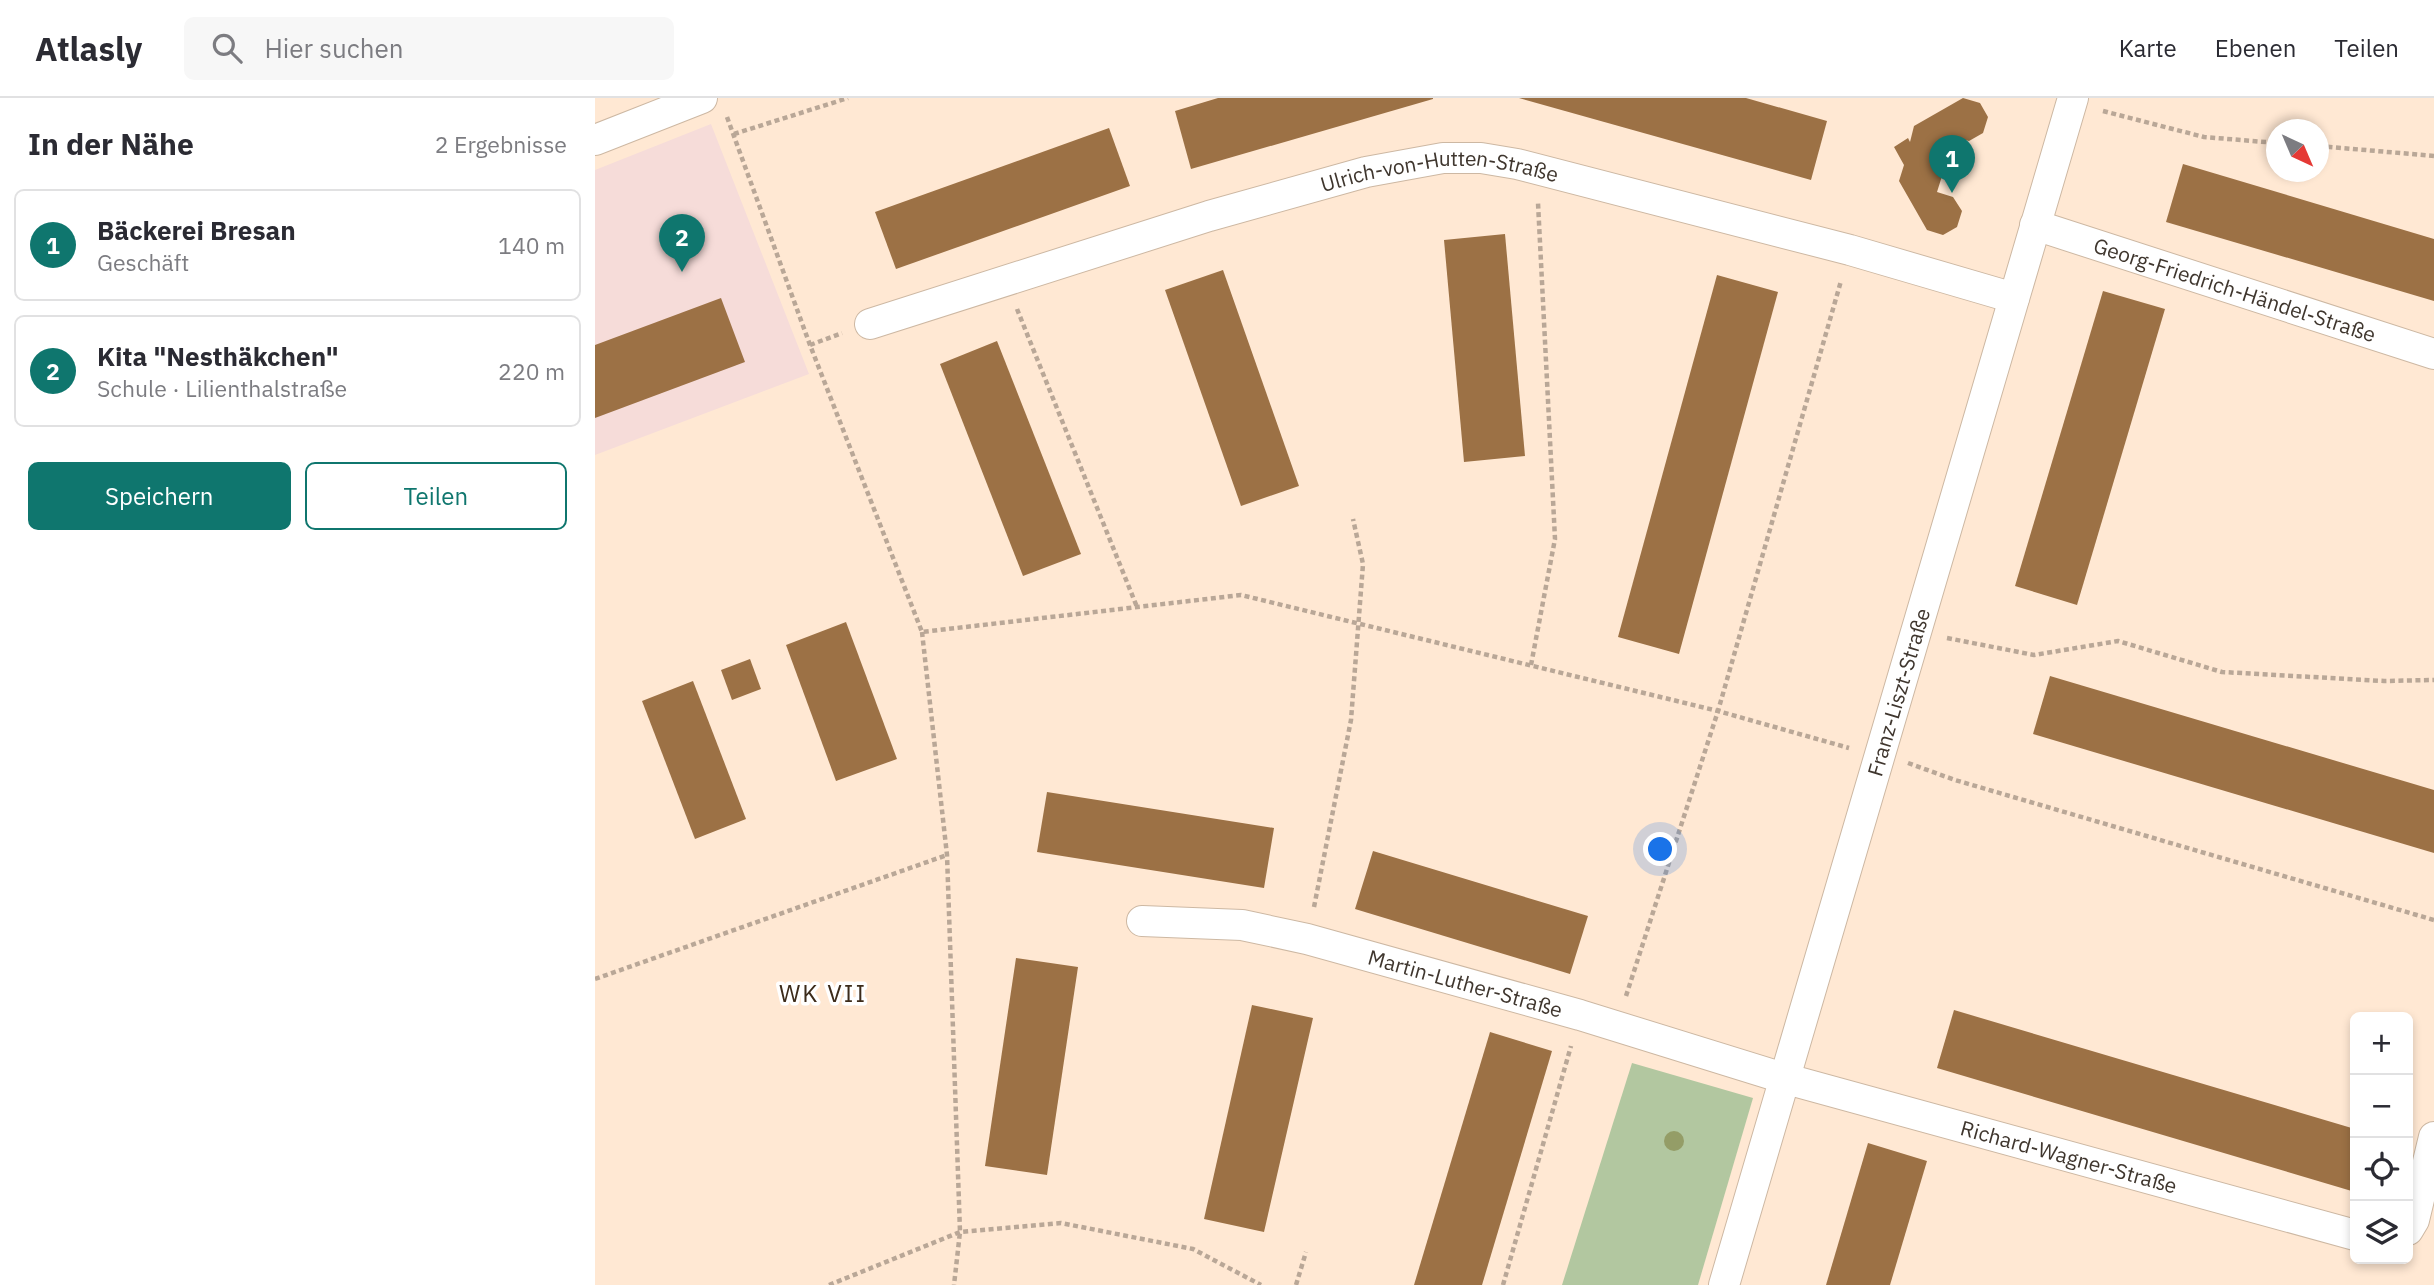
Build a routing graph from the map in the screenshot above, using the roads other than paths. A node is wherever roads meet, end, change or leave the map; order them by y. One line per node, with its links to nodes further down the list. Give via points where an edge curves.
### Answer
1 (2072, 100): 4 (street, Franz-Liszt-Straße)
2 (713, 105): 3 (street)
3 (595, 140)
4 (2035, 225): 5 (street, Franz-Liszt-Straße); 7 (street, Georg-Friedrich-Händel-Straße)
5 (2014, 298): 6 (street, Ulrich-von-Hutten-Straße, via 1850,250 1537,169 1481,158 1443,158 1366,172 1209,216); 9 (street, Franz-Liszt-Straße)
6 (870, 324)
7 (2434, 354)
8 (1142, 921): 9 (street, Martin-Luther-Straße, via 1243,925 1307,939 1580,1015)
9 (1783, 1078): 12 (street, Richard-Wagner-Straße); 13 (street, Franz-Liszt-Straße)
10 (2434, 1136): 11 (street)
11 (2413, 1222)
12 (2350, 1234)
13 (1724, 1285)

